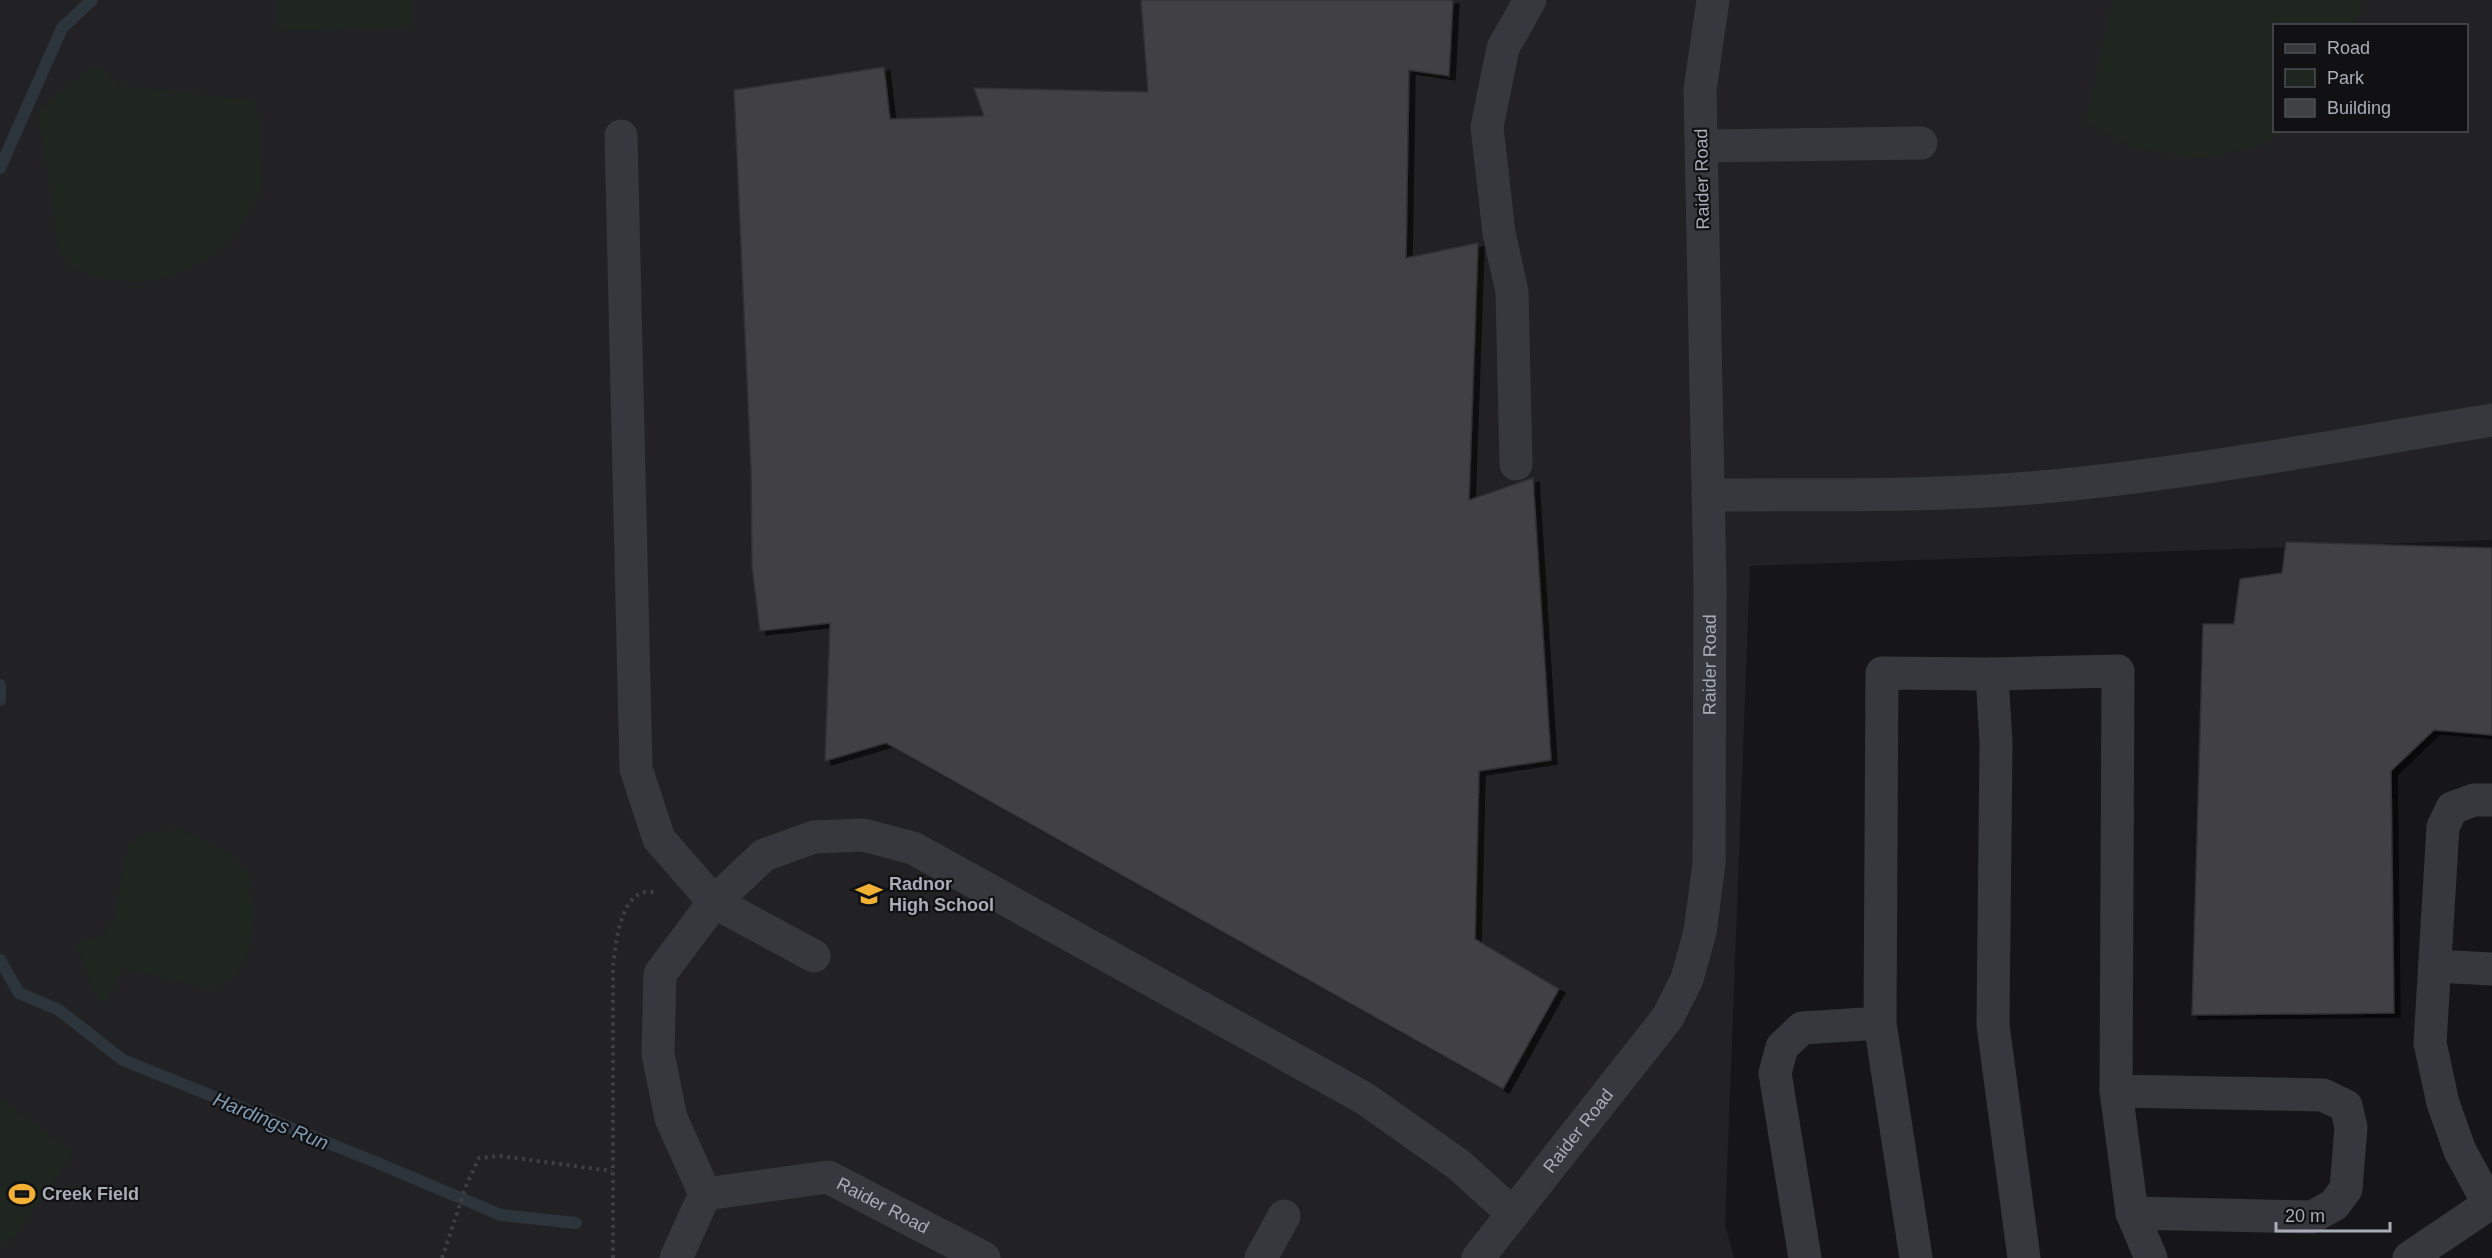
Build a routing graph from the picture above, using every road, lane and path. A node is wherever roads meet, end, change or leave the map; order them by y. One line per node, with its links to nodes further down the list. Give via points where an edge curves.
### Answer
1 (1530, 0): 7 (lane, via 1503,48 1487,127 1499,233 1512,292)
2 (1713, 0): 5 (lane, Raider Road, via 1701,90)
3 (621, 136): 12 (lane, via 636,770 659,839)
4 (1921, 143): 5 (lane)
5 (1702, 146): 8 (lane, Raider Road)
6 (2492, 420): 8 (lane, via 2167,473 2031,488 1927,495)
7 (1516, 464)
8 (1708, 495): 22 (lane, Raider Road, via 1709,863 1700,932 1687,980 1668,1017)
9 (1992, 674): 16 (lane, via 1882,673); 17 (lane, via 2118,671); 32 (lane, via 1996,743 1993,1025)
10 (2492, 800): 14 (lane, via 2474,800 2452,808 2443,827)
11 (663, 891): 18 (path, via 641,892 627,904 618,932 613,966)
12 (714, 902): 13 (lane); 19 (lane, via 660,974 658,1054 671,1118); 22 (lane, via 764,855 814,837 863,835 913,848 1364,1098 1459,1165)
13 (814, 956)
14 (2436, 966): 15 (lane); 20 (lane, via 2430,1043 2443,1103 2460,1151)
15 (2492, 969)
16 (1881, 1023): 30 (lane, via 1802,1028 1782,1047 1775,1073); 31 (lane)
17 (2116, 1091): 21 (lane); 21 (lane, via 2323,1095 2346,1106 2351,1127 2346,1189 2334,1205 2312,1216)
18 (612, 1171): 24 (path, via 500,1155 479,1158); 25 (path)
19 (705, 1194): 26 (lane); 27 (lane, Raider Road, via 828,1177)
20 (2491, 1202): 34 (lane)
21 (2132, 1213): 33 (lane)
22 (1513, 1214): 29 (lane, Raider Road)
23 (1284, 1216): 28 (lane)
24 (442, 1258)
25 (613, 1258)
26 (676, 1258)
27 (984, 1258)
28 (1260, 1258)
29 (1478, 1258)
30 (1805, 1258)
31 (1916, 1258)
32 (2024, 1258)
33 (2151, 1258)
34 (2409, 1258)

